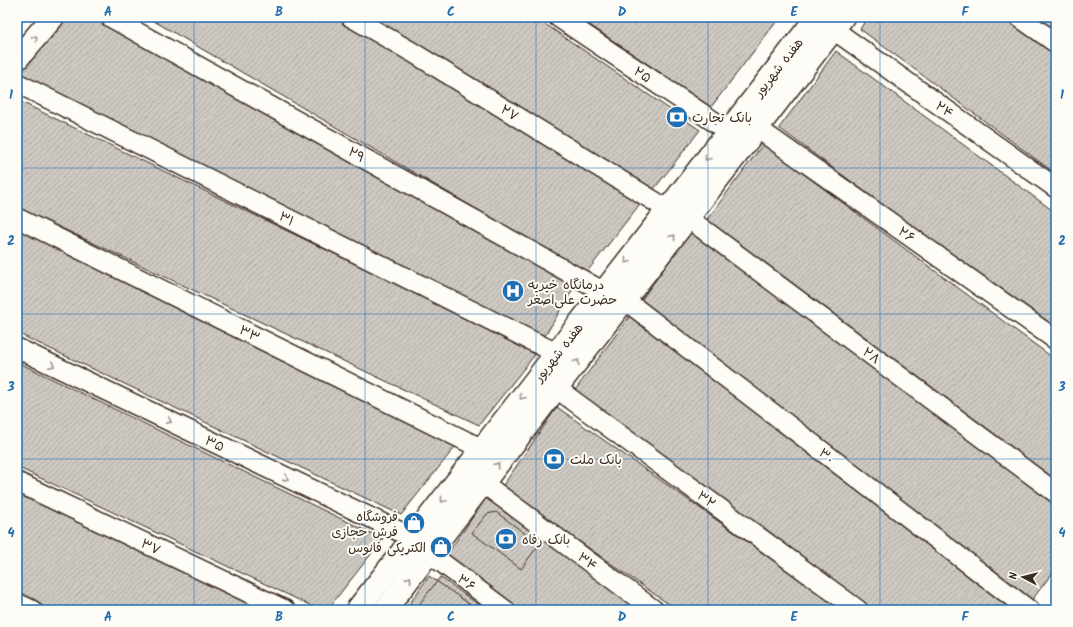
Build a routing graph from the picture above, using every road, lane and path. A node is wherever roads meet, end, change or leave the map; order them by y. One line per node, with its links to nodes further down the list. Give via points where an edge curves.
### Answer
1 (53, 17): 8 (main road, one-way to 1)
2 (110, 17): 16 (street, ۲۹)
3 (351, 17): 13 (street, ۲۷)
4 (558, 17): 11 (street, ۲۵)
5 (1019, 17): 7 (street)
6 (822, 21): 10 (main road, هفده شهریور); 11 (main road, هفده شهریور); 12 (street, ۲۴)
7 (1056, 43)
8 (17, 59)
9 (17, 83): 20 (street, ۳۱)
10 (757, 128): 15 (main road, هفده شهریور); 18 (street, ۲۶)
11 (728, 131): 13 (main road, هفده شهریور, one-way to 13)
12 (1056, 188)
13 (667, 209): 16 (main road, هفده شهریور, one-way to 16)
14 (17, 218): 22 (street, ۳۳)
15 (688, 218): 17 (main road, هفده شهریور, one-way to 15); 25 (street, ۲۸)
16 (604, 292): 20 (main road, هفده شهریور)
17 (625, 300): 21 (main road, هفده شهریور, one-way to 17); 36 (street, ۳۰)
18 (1056, 340)
19 (17, 348): 26 (street, ۳۵, one-way to 26)
20 (556, 353): 22 (main road, هفده شهریور, one-way to 22)
21 (556, 388): 24 (main road, هفده شهریور, one-way to 21); 35 (street, ۳۲)
22 (482, 449): 26 (main road, هفده شهریور, one-way to 26)
23 (17, 482): 30 (street, ۳۷)
24 (483, 483): 27 (main road, هفده شهریور); 34 (street, ۳۴)
25 (1056, 493)
26 (413, 538): 31 (main road, هفده شهریور)
27 (429, 554): 32 (main road, هفده شهریور, one-way to 27); 33 (street, ۳۶)
28 (17, 603): 29 (street)
29 (32, 610)
30 (285, 610)
31 (357, 610)
32 (385, 610)
33 (505, 610)
34 (654, 610)
35 (858, 610)
36 (1029, 610)

